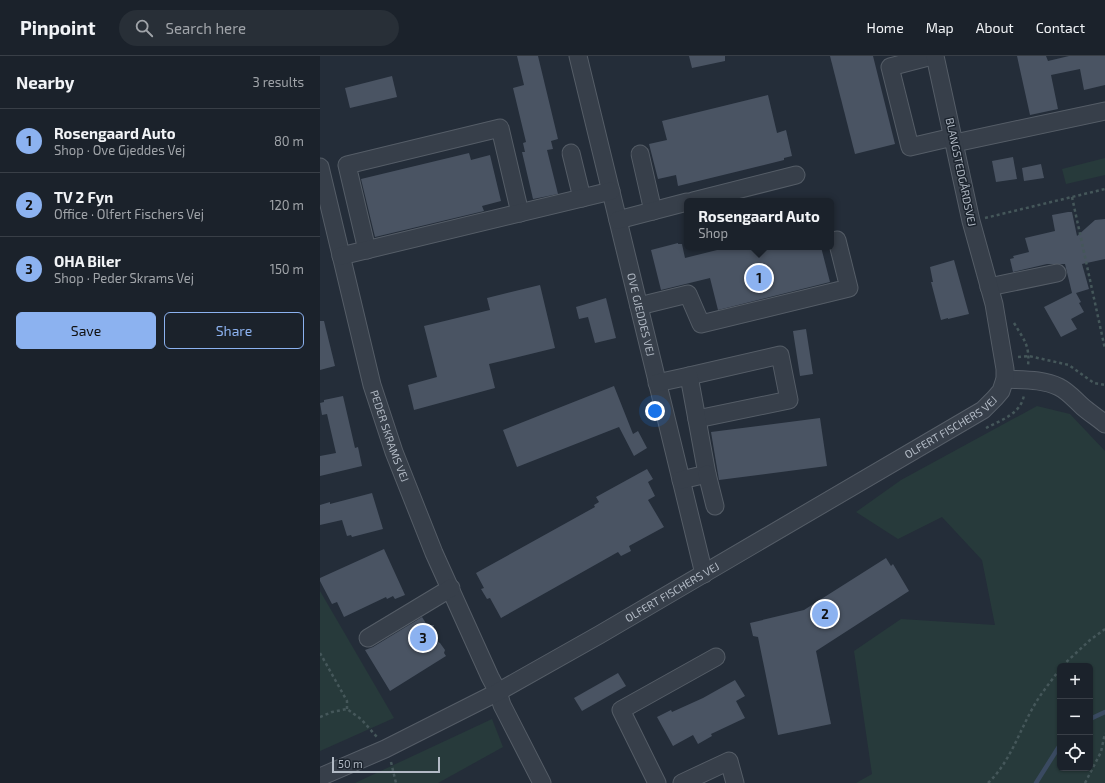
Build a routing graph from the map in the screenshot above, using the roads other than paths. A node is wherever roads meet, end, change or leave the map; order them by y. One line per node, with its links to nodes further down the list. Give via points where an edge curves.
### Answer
1 (578, 56): 9 (street, OVE GJEDDES VEJ)
2 (934, 56): 4 (street, BLANGSTEDGÅRDSVEJ); 4 (street, via 890,66 910,147)
3 (1105, 111): 4 (street)
4 (954, 140): 20 (street, BLANGSTEDGÅRDSVEJ)
5 (571, 153): 10 (street)
6 (640, 154): 13 (street)
7 (320, 167): 18 (street, PEDER SKRAMS VEJ)
8 (796, 175): 11 (street)
9 (611, 191): 10 (street); 15 (street, OVE GJEDDES VEJ)
10 (582, 198): 14 (street)
11 (705, 198)
12 (684, 203): 13 (street)
13 (653, 211): 15 (street)
14 (520, 213): 17 (street); 17 (street, via 500,128 346,164)
15 (618, 220): 21 (street, OVE GJEDDES VEJ)
16 (837, 240): 21 (street, via 850,288 701,324 688,294)
17 (367, 250): 18 (street)
18 (341, 256): 33 (street, PEDER SKRAMS VEJ, via 372,385 391,445 434,553)
19 (1057, 273): 20 (street)
20 (989, 287): 23 (street, BLANGSTEDGÅRDSVEJ, via 1006,369)
21 (639, 306): 24 (street, OVE GJEDDES VEJ)
22 (689, 376): 24 (street); 26 (street); 26 (street, via 780,355 789,400)
23 (1005, 379): 25 (street, via 1026,380 1059,387); 32 (street, OLFERT FISCHERS VEJ, via 996,398 982,410)
24 (657, 383): 30 (street, OVE GJEDDES VEJ)
25 (1083, 407): 27 (street); 28 (street)
26 (697, 420): 29 (street)
27 (1105, 424)
28 (1105, 434)
29 (707, 474): 30 (street); 31 (street)
30 (681, 480): 32 (street, OVE GJEDDES VEJ)
31 (716, 506)
32 (704, 574): 36 (street, OLFERT FISCHERS VEJ)
33 (451, 588): 34 (street); 36 (street, PEDER SKRAMS VEJ)
34 (368, 638)
35 (716, 657): 39 (street, via 621,710)
36 (498, 692): 37 (street, OLFERT FISCHERS VEJ, via 385,749); 38 (street, PEDER SKRAMS VEJ)
37 (320, 777)
38 (542, 783)
39 (657, 783)
40 (682, 783): 41 (street, via 729,761)
41 (735, 783)

